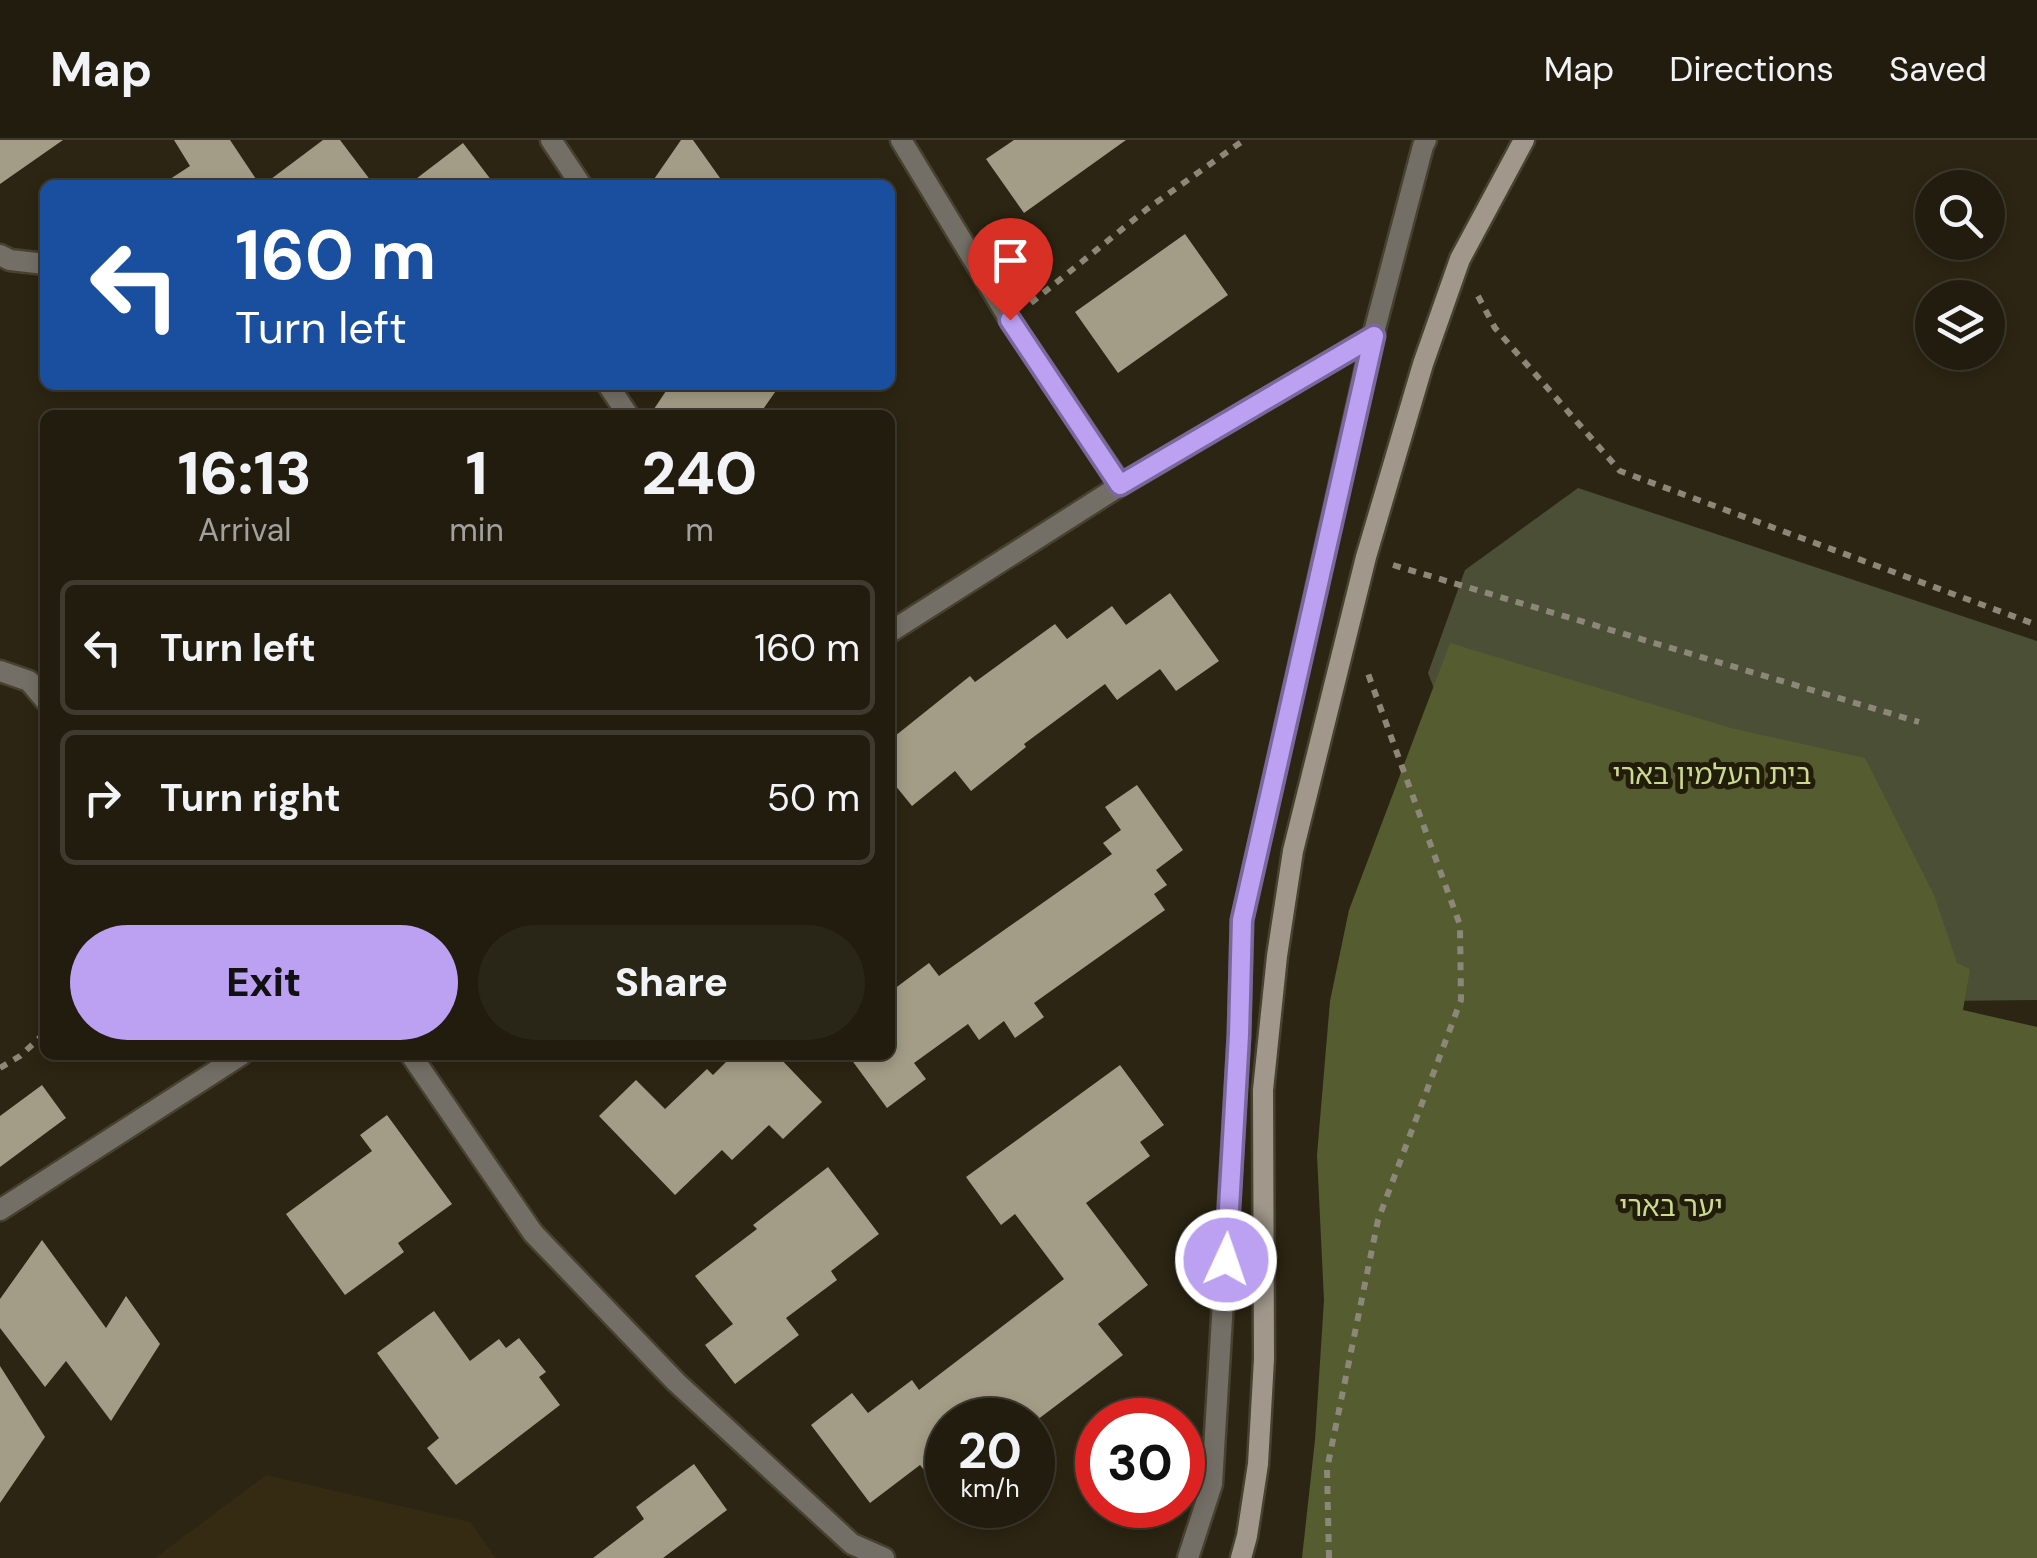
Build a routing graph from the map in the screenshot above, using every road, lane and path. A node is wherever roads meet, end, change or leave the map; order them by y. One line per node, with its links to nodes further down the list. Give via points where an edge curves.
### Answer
1 (551, 140): 6 (street)
2 (902, 140): 10 (street)
3 (1244, 140): 10 (path)
4 (1426, 140): 11 (street)
5 (1524, 140): 8 (street)
6 (579, 180)
7 (0, 255): 9 (street)
8 (1460, 259): 13 (street); 15 (path, via 1495,328 1620,471)
9 (40, 263)
10 (1010, 320): 12 (street)
11 (1374, 336): 12 (street); 26 (street, via 1242,920 1212,1484)
12 (1120, 485): 16 (street)
13 (1366, 557): 14 (street); 19 (path)
14 (1350, 623): 27 (street, via 1293,851 1277,956 1263,1090 1258,1464); 28 (path, via 1460,925 1461,1000 1378,1220 1327,1469)
15 (2037, 626)
16 (895, 629)
17 (0, 671): 18 (street, via 29,681)
18 (40, 694)
19 (1918, 722)
20 (40, 1038): 23 (path)
21 (233, 1060): 24 (street)
22 (414, 1060): 25 (street, via 533,1233 690,1396 852,1544)
23 (0, 1068)
24 (0, 1210)
25 (884, 1558)
26 (1188, 1558)
27 (1241, 1558)
28 (1329, 1558)

